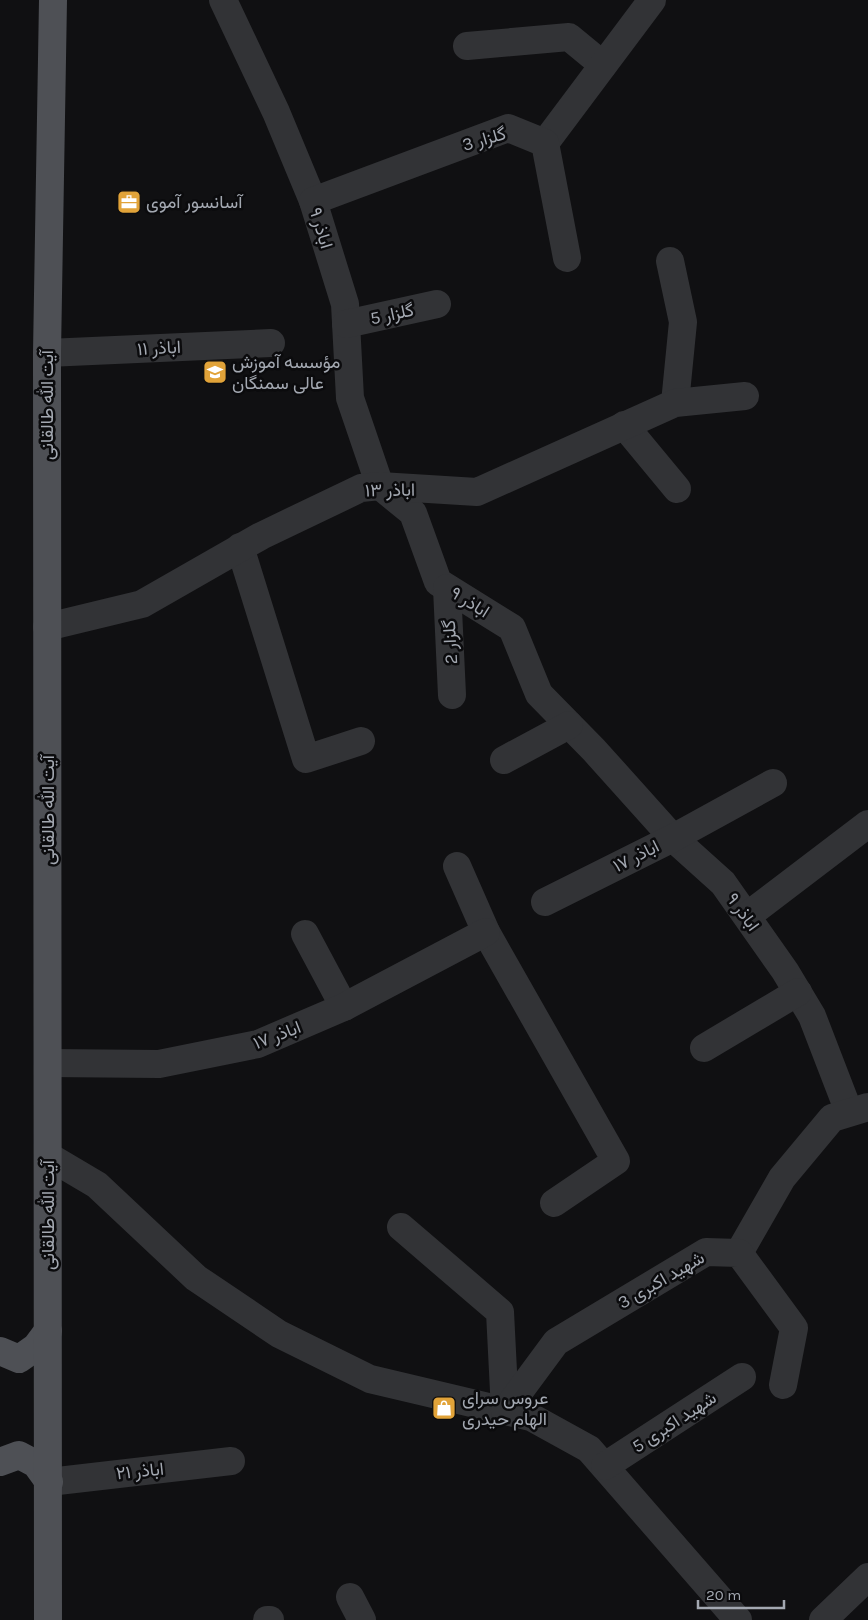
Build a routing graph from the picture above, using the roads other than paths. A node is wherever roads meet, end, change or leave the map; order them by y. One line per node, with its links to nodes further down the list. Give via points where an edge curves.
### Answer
1 (53, 0): 13 (main road, آیت الله طالقانی)
2 (224, 0): 7 (street, اباذر ۹)
3 (652, 0): 5 (street)
4 (468, 46): 5 (street, via 569,37)
5 (603, 65): 6 (street)
6 (545, 142): 7 (street, گلزار 3, via 508,128); 8 (street)
7 (313, 201): 11 (street, اباذر ۹, via 345,304)
8 (567, 258)
9 (670, 261): 15 (street, via 683,322)
10 (437, 304): 11 (street, گلزار 5)
11 (346, 324): 17 (street, اباذر ۹, via 350,398)
12 (271, 343): 13 (street, اباذر ۱۱)
13 (47, 354): 21 (main road, آیت الله طالقانی)
14 (745, 396): 15 (street, اباذر ۱۳)
15 (675, 403): 16 (street, اباذر ۱۳)
16 (624, 425): 17 (street, اباذر ۱۳, via 477,492); 18 (street)
17 (380, 486): 19 (street, اباذر ۱۳, via 361,488); 20 (street, اباذر ۹, via 412,512 438,582)
18 (677, 488)
19 (240, 547): 21 (street, اباذر ۱۳, via 142,604); 24 (street, via 306,759)
20 (447, 588): 22 (street, گلزار 2); 23 (street, اباذر ۹, via 512,628 539,694)
21 (47, 627): 37 (main road, آیت الله طالقانی)
22 (452, 695)
23 (569, 725): 25 (street); 28 (street, اباذر ۹)
24 (361, 741)
25 (504, 760)
26 (773, 783): 28 (street, اباذر ۱۷)
27 (868, 824): 31 (street)
28 (673, 838): 30 (street, اباذر ۱۷); 31 (street, اباذر ۹, via 722,883)
29 (457, 866): 32 (street)
30 (545, 902)
31 (747, 916): 34 (street, اباذر ۹)
32 (486, 932): 35 (street, اباذر ۱۷); 40 (street, via 616,1162)
33 (305, 934): 35 (street)
34 (798, 992): 36 (street); 38 (street, اباذر ۹)
35 (344, 1007): 37 (street, اباذر ۱۷, via 258,1044 159,1064)
36 (704, 1048)
37 (48, 1063): 39 (main road, آیت الله طالقانی)
38 (858, 1110): 42 (street, via 832,1118 782,1178)
39 (48, 1156): 43 (main road, آیت الله طالقانی); 47 (street, via 98,1185 196,1278 279,1334 370,1379)
40 (554, 1203)
41 (401, 1227): 47 (street, via 500,1312)
42 (739, 1253): 46 (street, via 794,1328); 47 (street, شهید اکبری 3, via 706,1252 556,1342)
43 (48, 1331): 44 (main road, via 36,1348 19,1359); 51 (main road, آیت الله طالقانی)
44 (0, 1351)
45 (742, 1377): 50 (street, شهید اکبری 5)
46 (784, 1385)
47 (505, 1411): 50 (street, via 531,1417 589,1449)
48 (231, 1461): 51 (street, اباذر ۲۱)
49 (0, 1462): 51 (main road, via 19,1454 36,1464)
50 (605, 1466): 54 (street)
51 (49, 1482): 53 (main road, آیت الله طالقانی)
52 (868, 1578): 55 (street)
53 (48, 1620)
54 (738, 1620)
55 (823, 1620)

